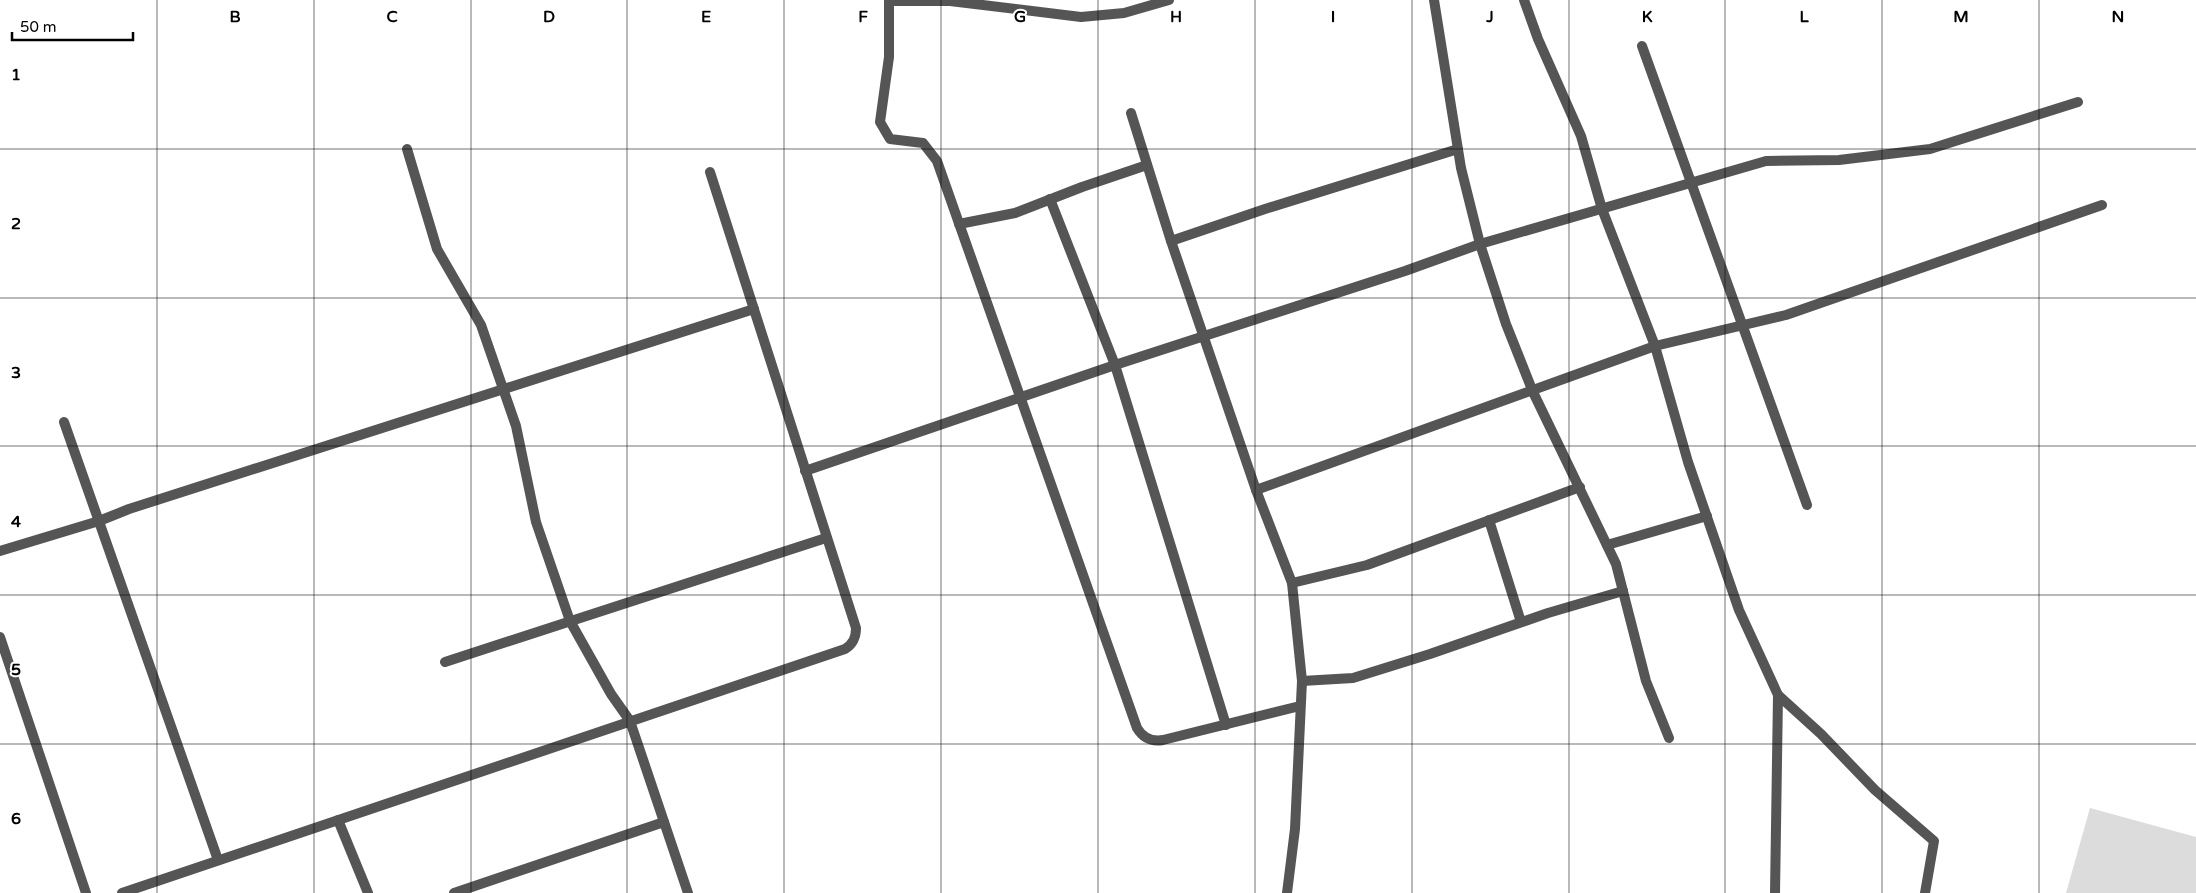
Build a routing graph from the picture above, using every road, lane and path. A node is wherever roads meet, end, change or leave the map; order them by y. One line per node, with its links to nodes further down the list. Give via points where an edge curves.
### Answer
1 (1169, 0): 5 (street, via 1124,13 1081,17)
2 (1434, 0): 10 (street)
3 (1524, 0): 16 (street, via 1581,136)
4 (889, 1): 5 (street); 17 (street, via 889,57 880,122 890,139 923,143 937,161)
5 (959, 1)
6 (1642, 46): 13 (street)
7 (2078, 102): 13 (street, via 1930,149 1839,160 1766,161)
8 (1131, 113): 11 (street)
9 (407, 149): 25 (street, via 437,249 481,325)
10 (1458, 149): 18 (street, via 1265,208); 19 (street)
11 (1147, 165): 14 (street); 18 (street)
12 (710, 172): 20 (street)
13 (1690, 184): 16 (street); 21 (street)
14 (1050, 199): 17 (street, via 1015,212); 24 (street)
15 (2102, 205): 21 (street, via 1786,315)
16 (1602, 209): 19 (street); 23 (street)
17 (958, 224): 27 (street)
18 (1171, 241): 22 (street)
19 (1480, 244): 22 (street); 26 (street)
20 (754, 310): 25 (street); 29 (street)
21 (1742, 325): 23 (street); 32 (street)
22 (1205, 336): 24 (street); 31 (street)
23 (1656, 346): 26 (street); 33 (street)
24 (1114, 365): 27 (street); 49 (street)
25 (503, 390): 35 (street); 41 (street, via 516,426 536,522)
26 (1533, 392): 30 (street); 31 (street)
27 (1022, 397): 29 (street); 49 (street, via 1140,733 1156,741)
28 (64, 422): 35 (street)
29 (805, 471): 36 (street)
30 (1580, 487): 34 (street); 37 (street)
31 (1256, 490): 39 (street)
32 (1807, 504)
33 (1706, 516): 37 (street); 46 (street, via 1739,610)
34 (1489, 520): 39 (street, via 1367,565); 42 (street)
35 (99, 521): 38 (street); 53 (street)
36 (826, 538): 41 (street); 48 (street, via 856,628 850,646)
37 (1607, 545): 40 (street)
38 (0, 550)
39 (1292, 584): 45 (street)
40 (1623, 591): 42 (street); 50 (street, via 1646,681)
41 (570, 621): 44 (street); 48 (street)
42 (1521, 622): 45 (street, via 1353,678)
43 (0, 637): 54 (street)
44 (445, 662)
45 (1302, 681): 47 (street)
46 (1778, 695): 60 (street); 61 (street, via 1875,790 1934,841)
47 (1300, 706): 49 (street); 59 (street, via 1296,829)
48 (630, 721): 51 (street); 52 (street)
49 (1226, 724)
50 (1669, 738)
51 (338, 820): 53 (street); 56 (street)
52 (664, 822): 57 (street); 58 (street)
53 (218, 860): 55 (street)
54 (86, 893)
55 (122, 893)
56 (368, 893)
57 (454, 893)
58 (688, 893)
59 (1287, 893)
60 (1775, 893)
61 (1925, 893)

